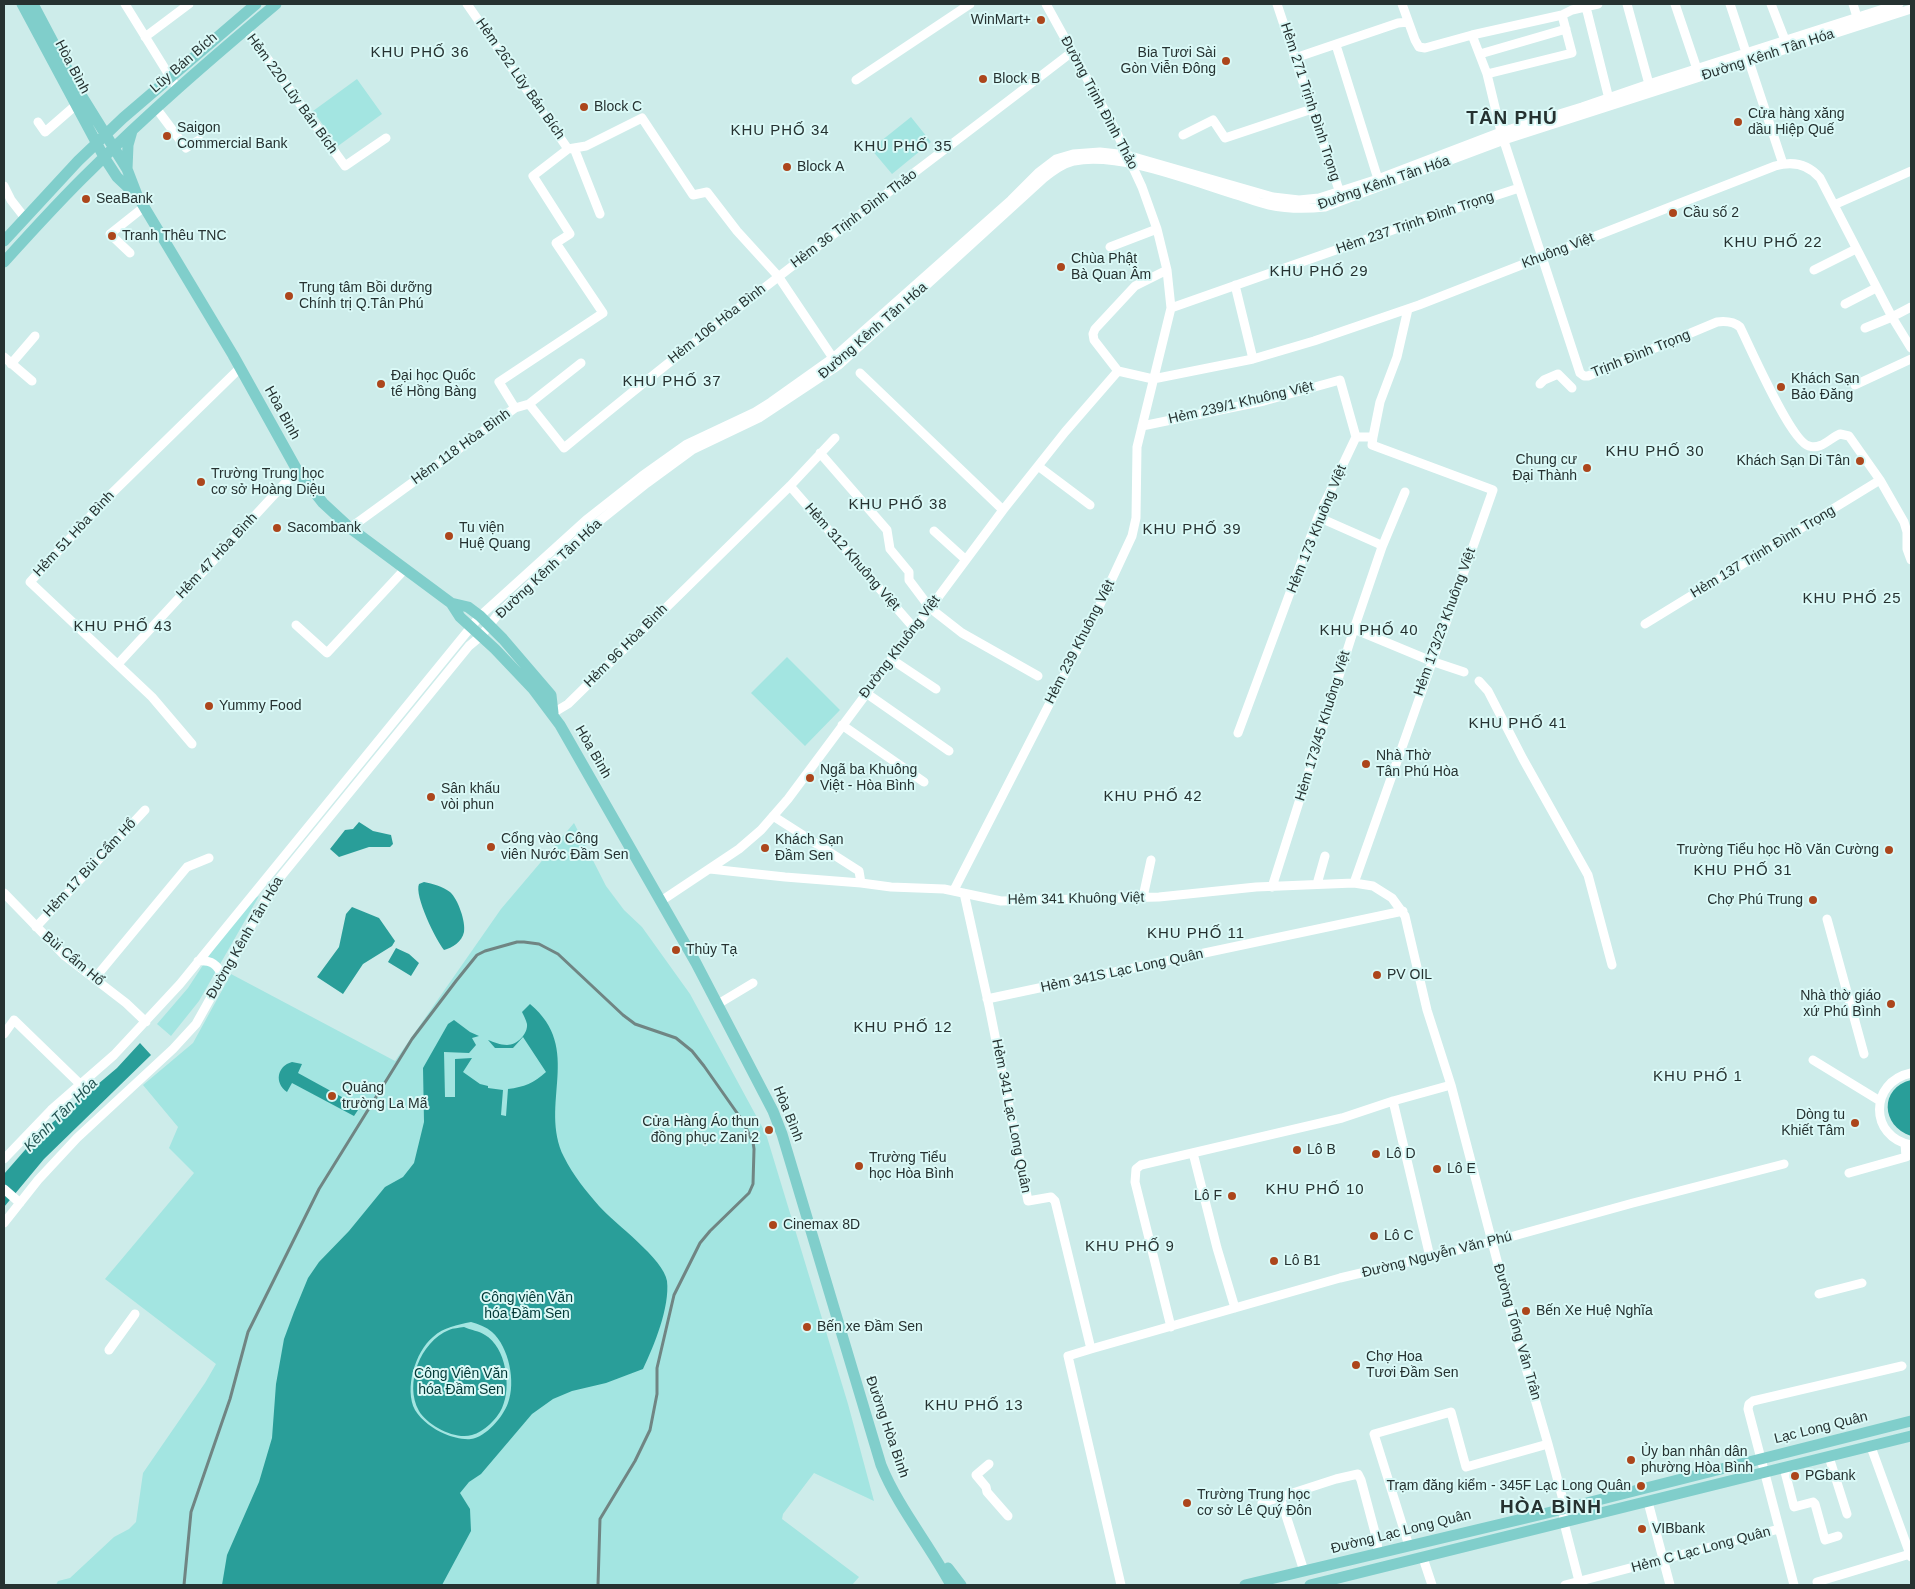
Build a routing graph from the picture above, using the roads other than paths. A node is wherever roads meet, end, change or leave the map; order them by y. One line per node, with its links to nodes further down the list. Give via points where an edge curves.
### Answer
1 (22, 4): 42 (main road, Hòa Bình)
2 (33, 4): 45 (main road, Hòa Bình)
3 (125, 4): 28 (street)
4 (189, 4): 28 (street)
5 (256, 4): 37 (main road, Lũy Bán Bích)
6 (276, 4): 26 (main road, Lũy Bán Bích)
7 (467, 4): 57 (street, Hẻm 262 Lũy Bán Bích)
8 (970, 4): 38 (street)
9 (1048, 4): 31 (street, Đường Trịnh Đình Thảo)
10 (1277, 4): 34 (street, Hẻm 271 Trịnh Đình Trọng)
11 (1402, 4): 24 (street)
12 (1598, 4): 20 (street)
13 (1627, 4): 39 (street)
14 (1674, 4): 35 (street)
15 (1730, 4): 33 (street)
16 (1771, 4): 29 (street)
17 (1853, 4): 23 (street)
18 (1896, 4): 23 (street, Đường Kênh Tân Hóa)
19 (1570, 7): 20 (street); 22 (street)
20 (1586, 7): 41 (street)
21 (1911, 9): 33 (street, Đường Kênh Tân Hóa)
22 (1562, 15): 25 (street); 27 (street)
23 (1857, 17): 29 (street, Đường Kênh Tân Hóa)
24 (1408, 22): 27 (street, via 1419,47); 30 (street)
25 (1566, 29): 32 (street); 36 (street, via 1572,53)
26 (246, 30): 40 (main road, Lũy Bán Bích); 53 (street, Hẻm 220 Lũy Bán Bích, via 345,166)
27 (1472, 35): 32 (street, Trịnh Đình Trọng)
28 (145, 37): 37 (street)
29 (1785, 40): 33 (street, Đường Kênh Tân Hóa)
30 (1336, 45): 34 (street); 67 (street)
31 (1072, 52): 58 (street, Đường Trịnh Đình Thảo); 85 (street, Hẻm 36 Trịnh Đình Thảo)
32 (1480, 54): 36 (street, Trịnh Đình Trọng)
33 (1749, 56): 35 (street, Đường Kênh Tân Hóa); 52 (street, Đường Kênh Tân Hóa); 62 (street)
34 (1295, 58): 44 (street, Hẻm 271 Trịnh Đình Trọng)
35 (1697, 69): 39 (street, Đường Kênh Tân Hóa)
36 (1487, 74): 52 (street, Trịnh Đình Trọng)
37 (170, 77): 40 (street); 46 (main road, Lũy Bán Bích)
38 (856, 80)
39 (1649, 84): 41 (street, Đường Kênh Tân Hóa)
40 (177, 88): 43 (main road, Lũy Bán Bích)
41 (1609, 99): 52 (street, Đường Kênh Tân Hóa)
42 (76, 105): 47 (street, via 45,132); 48 (main road, Hòa Bình)
43 (156, 108): 49 (main road, Lũy Bán Bích); 54 (street, via 186,148)
44 (1312, 109): 51 (street, via 1225,138 1213,120); 71 (street, Hẻm 271 Trịnh Đình Trọng)
45 (91, 111): 46 (main road, via 110,120); 50 (main road, Hòa Bình)
46 (123, 118): 50 (main road, Lũy Bán Bích)
47 (38, 122)
48 (88, 128): 55 (main road, Hòa Bình); 60 (main road)
49 (133, 129): 56 (main road, Lũy Bán Bích); 63 (main road, via 128,145)
50 (106, 134): 55 (main road, Lũy Bán Bích); 56 (main road, Hòa Bình)
51 (1183, 135)
52 (1502, 136): 67 (street, Đường Kênh Tân Hóa); 69 (street, Trịnh Đình Trọng); 71 (street, Đường Kênh Tân Hóa)
53 (386, 138)
54 (199, 140)
55 (97, 143): 59 (main road, Hòa Bình); 60 (main road)
56 (114, 148): 59 (main road, Lũy Bán Bích); 63 (main road, Hòa Bình)
57 (571, 149): 74 (street); 85 (street, Hẻm 262 Lũy Bán Bích, via 586,146 642,118 693,195 707,192); 112 (street, via 534,176 570,234 556,243 603,313 499,382)
58 (1127, 155): 61 (street, Đường Trịnh Đình Thảo); 71 (street, Đường Kênh Tân Hóa, via 1273,197); 95 (street, Đường Kênh Tân Hóa, via 1100,152 1056,159)
59 (104, 156): 64 (main road); 66 (main road, Hòa Bình)
60 (78, 161): 75 (main road)
61 (1131, 164): 71 (street, Đường Kênh Tân Hóa, via 1268,205 1303,209 1325,206); 76 (street, Đường Trịnh Đình Thảo); 95 (street, Đường Kênh Tân Hóa, via 1100,160 1074,161 1060,166)
62 (1783, 164): 72 (street, via 1798,164 1815,173); 81 (street, Khuông Việt)
63 (127, 169): 70 (main road, Hòa Bình)
64 (89, 171): 66 (main road, via 104,170); 82 (main road)
65 (1911, 171): 72 (street)
66 (117, 177): 70 (main road, Hòa Bình)
67 (1378, 179): 71 (street, Đường Kênh Tân Hóa)
68 (4, 186): 75 (street, via 10,200)
69 (1519, 188): 81 (street, Trịnh Đình Trọng); 86 (street, Hẻm 237 Trịnh Đình Trọng)
70 (136, 195): 73 (main road, Hòa Bình)
71 (1341, 196)
72 (1834, 205): 79 (street)
73 (144, 207): 80 (street, via 110,234); 103 (main road, Hòa Bình)
74 (600, 214)
75 (25, 218): 77 (main road)
76 (1157, 229): 78 (street); 83 (street, Đường Trịnh Đình Thảo)
77 (4, 241)
78 (1110, 247)
79 (1856, 249): 84 (street); 87 (street)
80 (130, 253)
81 (1541, 258): 91 (street, Khuông Việt); 120 (street, Trịnh Đình Trọng, via 1580,373 1584,376 1717,322 1733,323 1740,327 1785,419 1800,441 1814,447 1845,434)
82 (4, 262)
83 (1167, 270): 90 (street, Đường Trịnh Đình Thảo); 104 (street, via 1135,286 1095,329 1094,340)
84 (1814, 270)
85 (778, 276): 98 (street, Hẻm 262 Lũy Bán Bích); 111 (street, Hẻm 106 Hòa Bình, via 564,448)
86 (1236, 285): 90 (street, Hẻm 237 Trịnh Đình Trọng); 99 (street)
87 (1876, 288): 88 (street); 92 (street)
88 (1845, 304)
89 (1911, 307): 92 (street)
90 (1170, 308): 106 (street, Đường Trịnh Đình Thảo)
91 (1408, 309): 99 (street, Khuông Việt); 115 (street, via 1398,357 1380,402)
92 (1892, 317): 93 (street); 96 (street)
93 (1865, 328)
94 (35, 336): 102 (street)
95 (853, 347): 98 (street, Đường Kênh Tân Hóa)
96 (1911, 348)
97 (4, 357): 102 (street)
98 (839, 357): 135 (street, Đường Kênh Tân Hóa, via 763,407 687,444 642,476 586,520); 138 (street, Đường Kênh Tân Hóa, via 776,408 692,450 647,482 592,527 499,613)
99 (1253, 359): 106 (street, Khuông Việt)
100 (1911, 359): 109 (street)
101 (581, 363): 111 (street)
102 (12, 364): 107 (street)
103 (240, 368): 119 (main road, Hòa Bình); 145 (street, Hẻm 51 Hòa Bình, via 108,497 30,582)
104 (1118, 371): 106 (street, Khuông Việt); 118 (street, Đường Khuông Việt)
105 (860, 373): 124 (street)
106 (1153, 379): 113 (street, Hẻm 239 Khuông Việt)
107 (32, 381)
108 (1540, 384): 110 (street, via 1558,374)
109 (1855, 385)
110 (1572, 388)
111 (529, 404): 112 (street, Hẻm 118 Hòa Bình)
112 (516, 408): 126 (street, Hẻm 118 Hòa Bình)
113 (1142, 426): 114 (street, Hẻm 239/1 Khuông Việt, via 1264,401 1340,380); 167 (street, Hẻm 239 Khuông Việt, via 1137,447 1136,518 1132,536)
114 (1356, 437): 115 (street); 125 (street, Hẻm 173 Khuông Việt)
115 (1373, 437): 144 (street, Hẻm 173/23 Khuông Việt, via 1372,445 1493,490)
116 (835, 438): 117 (street, Hẻm 96 Hòa Bình)
117 (820, 453): 121 (street, Hẻm 96 Hòa Bình); 134 (street, via 887,530 890,549 909,572 909,580)
118 (1038, 466): 123 (street); 124 (street, Đường Khuông Việt)
119 (297, 470): 126 (main road, Hòa Bình, via 322,503); 145 (street, Hẻm 47 Hòa Bình)
120 (1880, 480): 128 (street, Trịnh Đình Trọng); 136 (street, Hẻm 137 Trịnh Đình Trọng)
121 (790, 486): 140 (street, Hẻm 312 Khuông Việt); 151 (street, Hẻm 96 Hòa Bình, via 568,704)
122 (1405, 492): 129 (street, Hẻm 173/45 Khuông Việt)
123 (1090, 505)
124 (1003, 510): 130 (street, Đường Khuông Việt)
125 (1318, 517): 129 (street); 153 (street, Hẻm 173 Khuông Việt)
126 (350, 528): 132 (main road, Hòa Bình)
127 (934, 531): 130 (street)
128 (1909, 531): 131 (street, Trịnh Đình Trọng, via 1907,549)
129 (1382, 547): 141 (street, Hẻm 173/45 Khuông Việt)
130 (966, 560): 134 (street, Đường Khuông Việt)
131 (1911, 560)
132 (405, 569): 133 (main road, Hòa Bình); 137 (street, via 327,653)
133 (451, 603): 135 (main road, Hòa Bình, via 468,607); 139 (main road, Hòa Bình)
134 (930, 608): 140 (street, Đường Khuông Việt); 147 (street, via 962,633)
135 (480, 616): 138 (main road, Hòa Bình); 139 (street, Đường Kênh Tân Hóa)
136 (1645, 624)
137 (296, 625)
138 (490, 626): 142 (street, Đường Kênh Tân Hóa); 151 (main road, Hòa Bình, via 551,695)
139 (471, 627): 142 (main road, Hòa Bình); 175 (street, Đường Kênh Tân Hóa)
140 (914, 628): 143 (street, Đường Khuông Việt)
141 (1354, 629): 144 (street); 166 (street, Hẻm 173/45 Khuông Việt)
142 (481, 636): 151 (main road, Hòa Bình); 177 (street, Đường Kênh Tân Hóa, via 469,646 274,884)
143 (891, 659): 149 (street); 150 (street, Đường Khuông Việt)
144 (1431, 661): 146 (street); 164 (street, Hẻm 173/23 Khuông Việt)
145 (118, 664): 154 (street, Hẻm 51 Hòa Bình, via 152,697)
146 (1464, 672)
147 (1038, 676)
148 (1479, 681): 176 (street, via 1488,691 1588,875)
149 (936, 689)
150 (866, 693): 152 (street, Đường Khuông Việt); 155 (street)
151 (553, 713): 171 (main road, Hòa Bình)
152 (842, 725): 156 (street); 158 (street, Đường Khuông Việt)
153 (1238, 733)
154 (192, 744)
155 (949, 751)
156 (924, 782)
157 (145, 810): 174 (street, Hẻm 17 Bùi Cẩm Hổ)
158 (773, 816): 162 (street, Đường Khuông Việt, via 739,849); 163 (street, via 859,871)
159 (1325, 856): 165 (street)
160 (209, 858): 178 (street, via 187,867)
161 (1151, 860): 170 (street)
162 (710, 869): 163 (street, Hẻm 341 Khuông Việt); 171 (street, Đường Khuông Việt)
163 (861, 883): 167 (street, Hẻm 341 Khuông Việt, via 891,888)
164 (1354, 883): 165 (street, Hẻm 341 Khuông Việt); 172 (street, Hẻm 341 Khuông Việt, via 1382,890)
165 (1317, 884): 166 (street, Hẻm 341 Khuông Việt)
166 (1272, 887): 170 (street, Hẻm 341 Khuông Việt)
167 (954, 890): 169 (street, Hẻm 341 Khuông Việt)
168 (4, 893): 174 (street, Bùi Cẩm Hổ)
169 (964, 893): 170 (street, Hẻm 341 Khuông Việt, via 1001,901); 180 (street, Hẻm 341 Lạc Long Quân)
170 (1143, 897)
171 (661, 901): 181 (main road, Hòa Bình)
172 (1403, 911): 180 (street, Hẻm 341S Lạc Long Quân); 188 (street, Đường Tống Văn Trân)
173 (1827, 919): 184 (street)
174 (36, 927): 178 (street, Bùi Cẩm Hổ, via 65,956)
175 (198, 961): 177 (street, via 212,961); 182 (street, Đường Kênh Tân Hóa)
176 (1612, 965)
177 (222, 977): 197 (street, Đường Kênh Tân Hóa, via 196,1024 173,1050 76,1138)
178 (95, 978): 182 (street, Bùi Cẩm Hổ)
179 (753, 983): 181 (street)
180 (987, 999): 206 (street, Hẻm 341 Lạc Long Quân, via 1028,1201 1049,1197 1055,1201)
181 (718, 1004): 208 (main road, Hòa Bình, via 782,1134)
182 (146, 1022): 187 (street, Đường Kênh Tân Hóa)
183 (4, 1034): 187 (street, via 14,1020)
184 (1864, 1054)
185 (1813, 1060): 190 (street)
186 (1911, 1074): 190 (street, via 1894,1080)
187 (80, 1085): 193 (street, Đường Kênh Tân Hóa)
188 (1450, 1085): 189 (street); 199 (street, Đường Tống Văn Trân)
189 (1393, 1101): 192 (street, via 1342,1118); 200 (street)
190 (1880, 1102): 191 (street, via 1885,1127 1896,1139)
191 (1908, 1144): 195 (street, via 1906,1157)
192 (1193, 1153): 203 (street); 205 (street, via 1141,1166 1134,1174)
193 (4, 1158)
194 (1784, 1164): 199 (street, Đường Nguyễn Văn Phú)
195 (1849, 1174)
196 (4, 1189): 197 (street)
197 (17, 1200): 198 (street, Đường Kênh Tân Hóa)
198 (4, 1223)
199 (1492, 1242): 200 (street, Đường Nguyễn Văn Phú); 212 (street, Đường Tống Văn Trân)
200 (1430, 1257): 203 (street, Đường Nguyễn Văn Phú)
201 (1862, 1283): 202 (street)
202 (1819, 1294)
203 (1235, 1308): 205 (street, Đường Nguyễn Văn Phú)
204 (135, 1314): 207 (street)
205 (1171, 1326): 206 (street, Đường Nguyễn Văn Phú)
206 (1091, 1349): 241 (street, via 1068,1356)
207 (109, 1350)
208 (846, 1354): 231 (main road, Đường Hòa Bình, via 884,1473)
209 (1902, 1366): 215 (street, via 1753,1401 1748,1409)
210 (1911, 1421): 215 (main road, Lạc Long Quân)
211 (1911, 1436): 213 (main road)
212 (1548, 1444): 222 (street, Đường Tống Văn Trân); 228 (street, via 1466,1467 1451,1412 1374,1434)
213 (1870, 1447): 214 (main road); 230 (street)
214 (1829, 1457): 217 (main road); 223 (street)
215 (1762, 1459): 218 (street); 222 (main road, Lạc Long Quân)
216 (989, 1464): 224 (street, via 976,1475)
217 (1784, 1468): 218 (main road); 227 (street, via 1794,1507 1813,1502 1825,1540)
218 (1765, 1473): 220 (main road); 226 (street)
219 (1280, 1497): 221 (street); 229 (street, via 1358,1474); 234 (street)
220 (1648, 1502): 225 (main road); 233 (street)
221 (1262, 1504)
222 (1564, 1508): 225 (street, Đường Tống Văn Trân); 228 (main road, Đường Lạc Long Quân)
223 (1847, 1514)
224 (1008, 1516)
225 (1564, 1523): 232 (main road); 237 (street, Đường Tống Văn Trân)
226 (1780, 1529): 233 (street, Hẻm C Lạc Long Quân); 238 (street)
227 (1838, 1536)
228 (1409, 1546): 229 (main road, Đường Lạc Long Quân)
229 (1378, 1553): 234 (main road, Đường Lạc Long Quân)
230 (1911, 1555): 235 (street)
231 (936, 1557): 239 (main road, Đường Hòa Bình); 240 (main road, Đường Hòa Bình)
232 (1423, 1558): 236 (main road); 244 (street)
233 (1663, 1561): 237 (street, Hẻm C Lạc Long Quân); 246 (street)
234 (1304, 1571): 242 (main road, Đường Lạc Long Quân)
235 (1818, 1582)
236 (1330, 1583): 243 (main road)
237 (1579, 1583): 245 (street, Hẻm C Lạc Long Quân)
238 (1794, 1584): 247 (street)
239 (951, 1585)
240 (961, 1585)
241 (1121, 1585)
242 (1245, 1585)
243 (1310, 1585)
244 (1432, 1585)
245 (1565, 1585)
246 (1670, 1585)
247 (1784, 1585)

